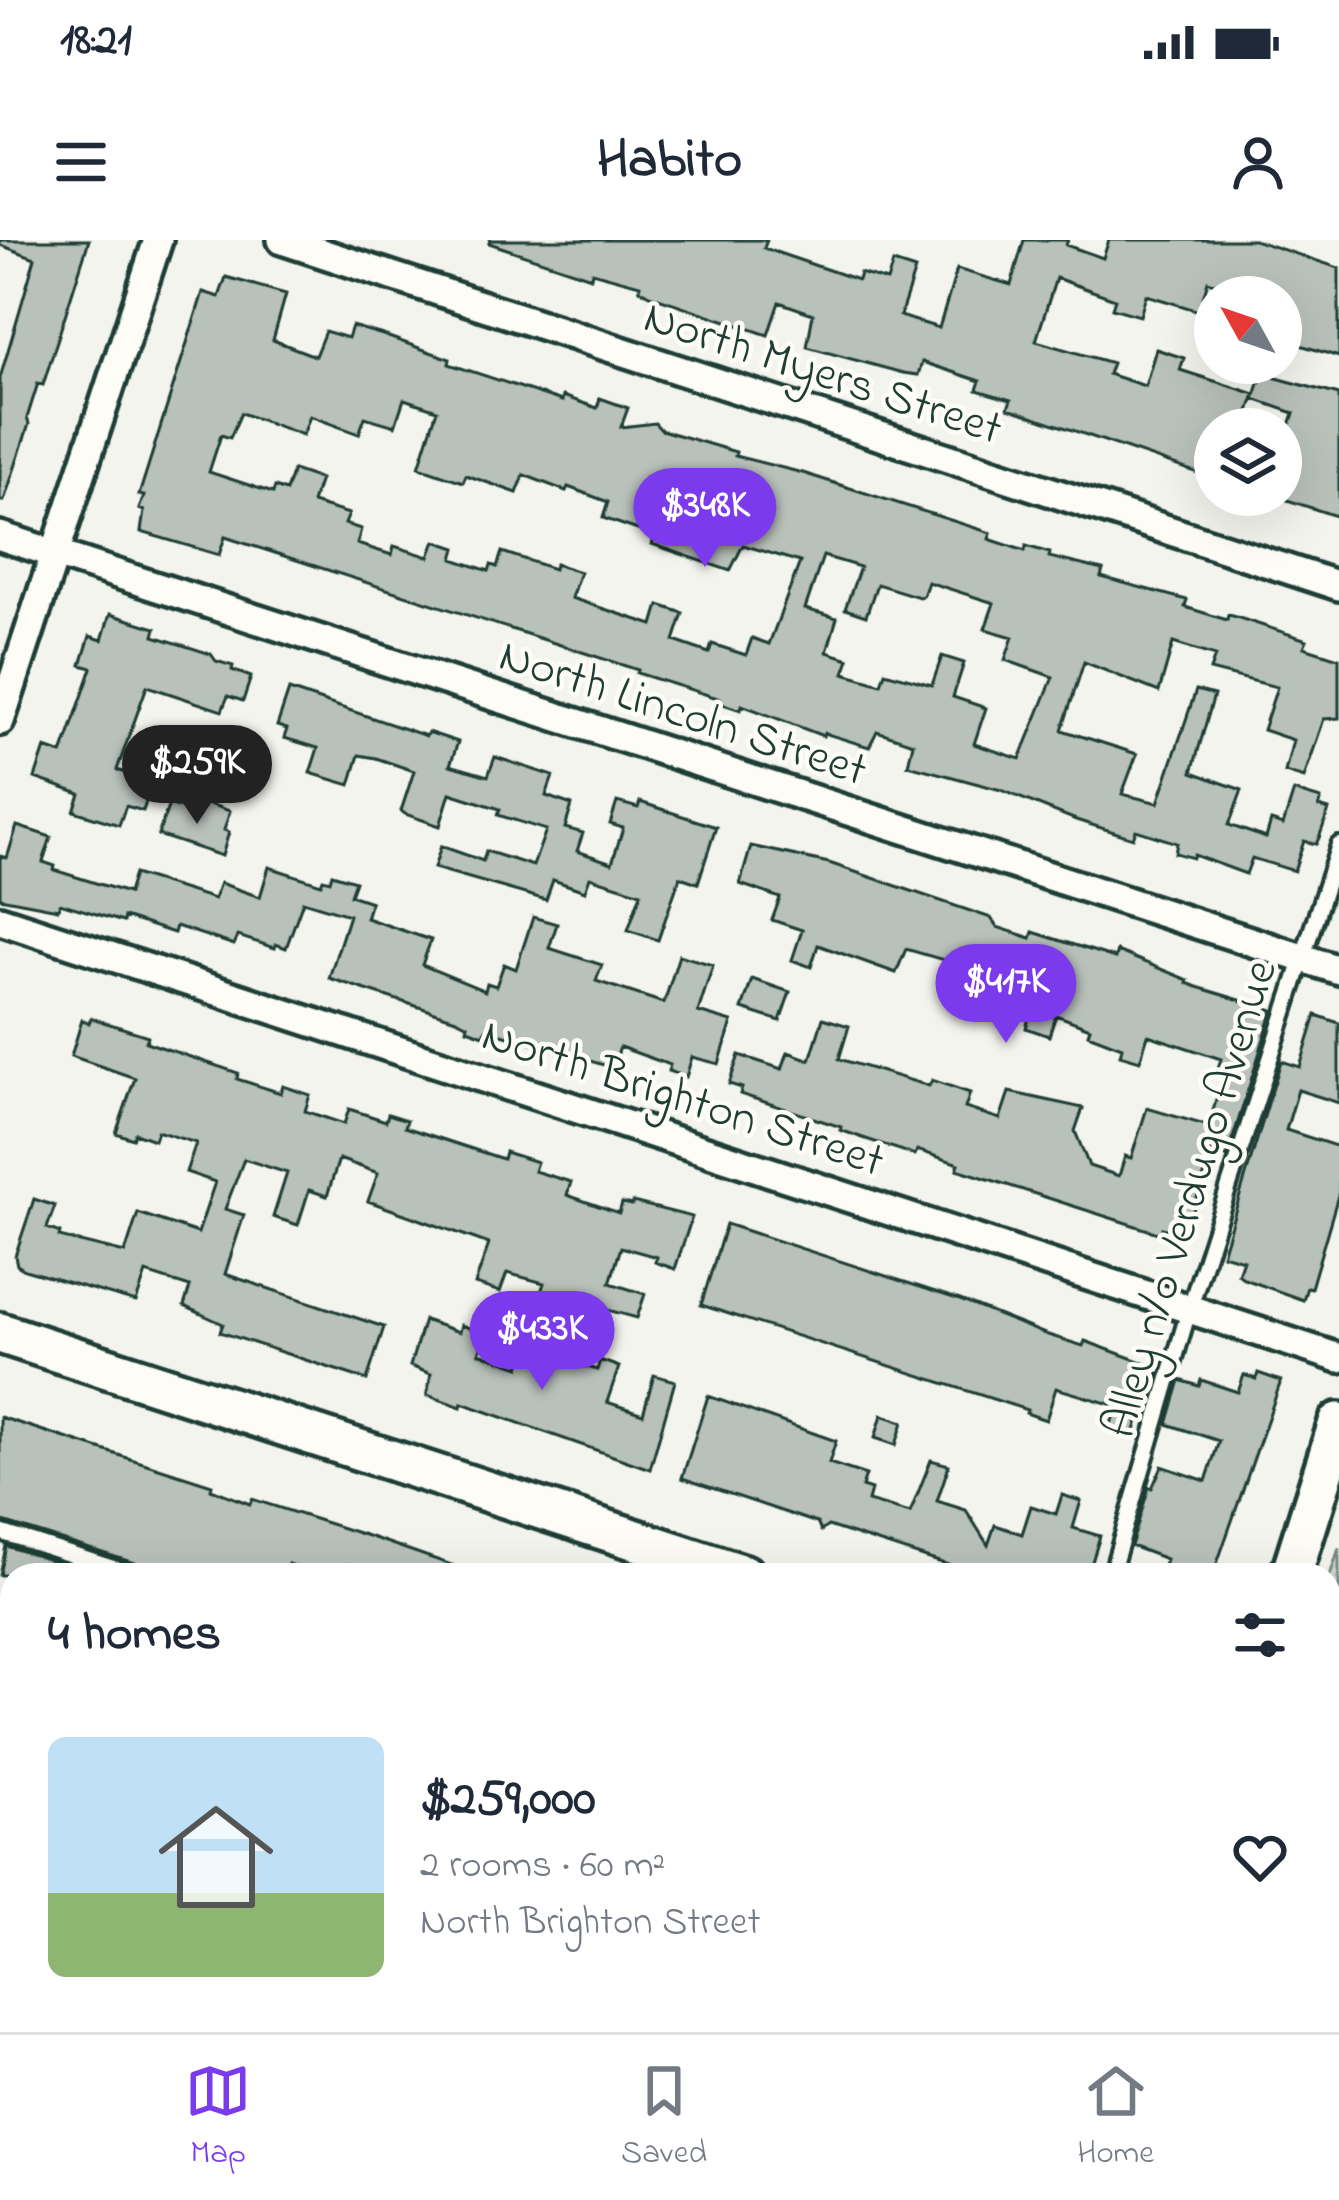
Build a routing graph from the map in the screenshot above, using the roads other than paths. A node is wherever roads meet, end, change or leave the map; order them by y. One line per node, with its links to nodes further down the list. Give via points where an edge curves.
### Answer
1 (158, 240): 4 (street)
2 (282, 240): 5 (street, North Myers Street)
3 (0, 536): 4 (street, North Lincoln Street)
4 (53, 553): 6 (street); 9 (street, North Lincoln Street)
5 (1339, 586)
6 (0, 722)
7 (1339, 845): 9 (lane, Alley n/o Verdugo Avenue)
8 (0, 920): 11 (street, North Brighton Street)
9 (1302, 958): 10 (street, North Lincoln Street); 11 (lane, Alley n/o Verdugo Avenue)
10 (1339, 970)
11 (1190, 1307): 13 (street, North Brighton Street); 18 (lane, Alley n/o Verdugo Avenue)
12 (0, 1333): 17 (main road)
13 (1339, 1358)
14 (1339, 1423): 19 (main road)
15 (0, 1532): 16 (lane)
16 (97, 1563)
17 (706, 1563)
18 (1115, 1563)
19 (1295, 1563)

